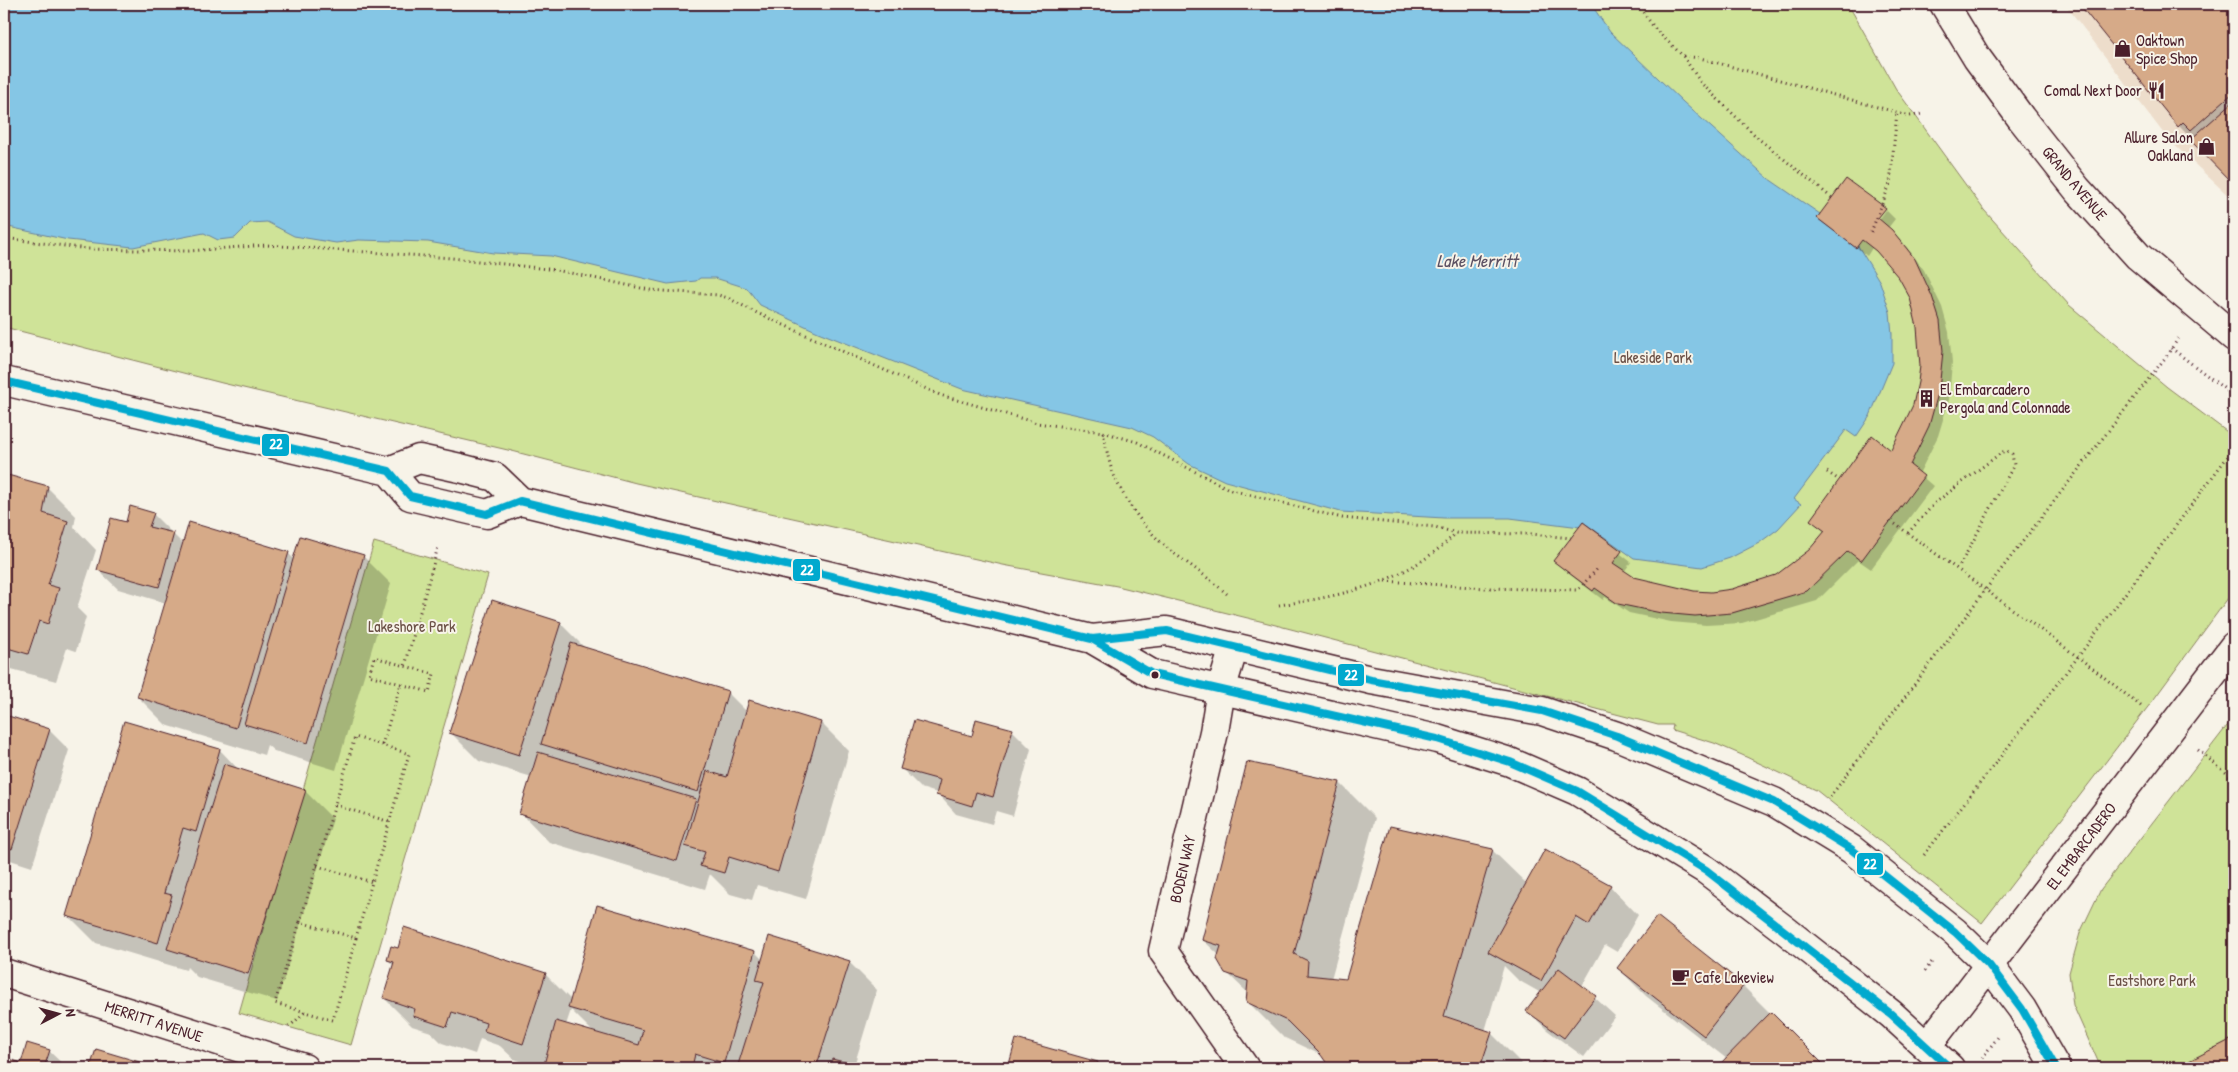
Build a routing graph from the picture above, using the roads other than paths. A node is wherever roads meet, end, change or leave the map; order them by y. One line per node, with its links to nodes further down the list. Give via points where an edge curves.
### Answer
1 (1944, 4): 2 (main road, GRAND AVENUE, via 1977,58 2077,189 2138,256)
2 (2234, 337)
3 (4, 381): 4 (main road)
4 (389, 471): 5 (main road, via 419,459 460,468 495,477); 5 (main road, via 410,496 487,514)
5 (520, 501): 6 (main road)
6 (1092, 639): 8 (main road, via 1167,631); 9 (main road, via 1152,674)
7 (2234, 646): 10 (main road, EL EMBARCADERO)
8 (1234, 647): 9 (main road, BODEN WAY); 10 (main road, via 1371,680 1542,711 1671,758 1774,802 1851,849 1955,932)
9 (1222, 690): 12 (main road, via 1437,739 1510,762 1578,791 1706,870 1805,945); 15 (main road, BODEN WAY, via 1163,951)
10 (1989, 965): 12 (main road, EL EMBARCADERO); 17 (main road, via 2022,1009)
11 (4, 973): 13 (main road, MERRITT AVENUE)
12 (1927, 1046): 16 (main road)
13 (260, 1064): 14 (main road, MERRITT AVENUE)
14 (304, 1068)
15 (1245, 1068)
16 (1950, 1068)
17 (2056, 1068)

